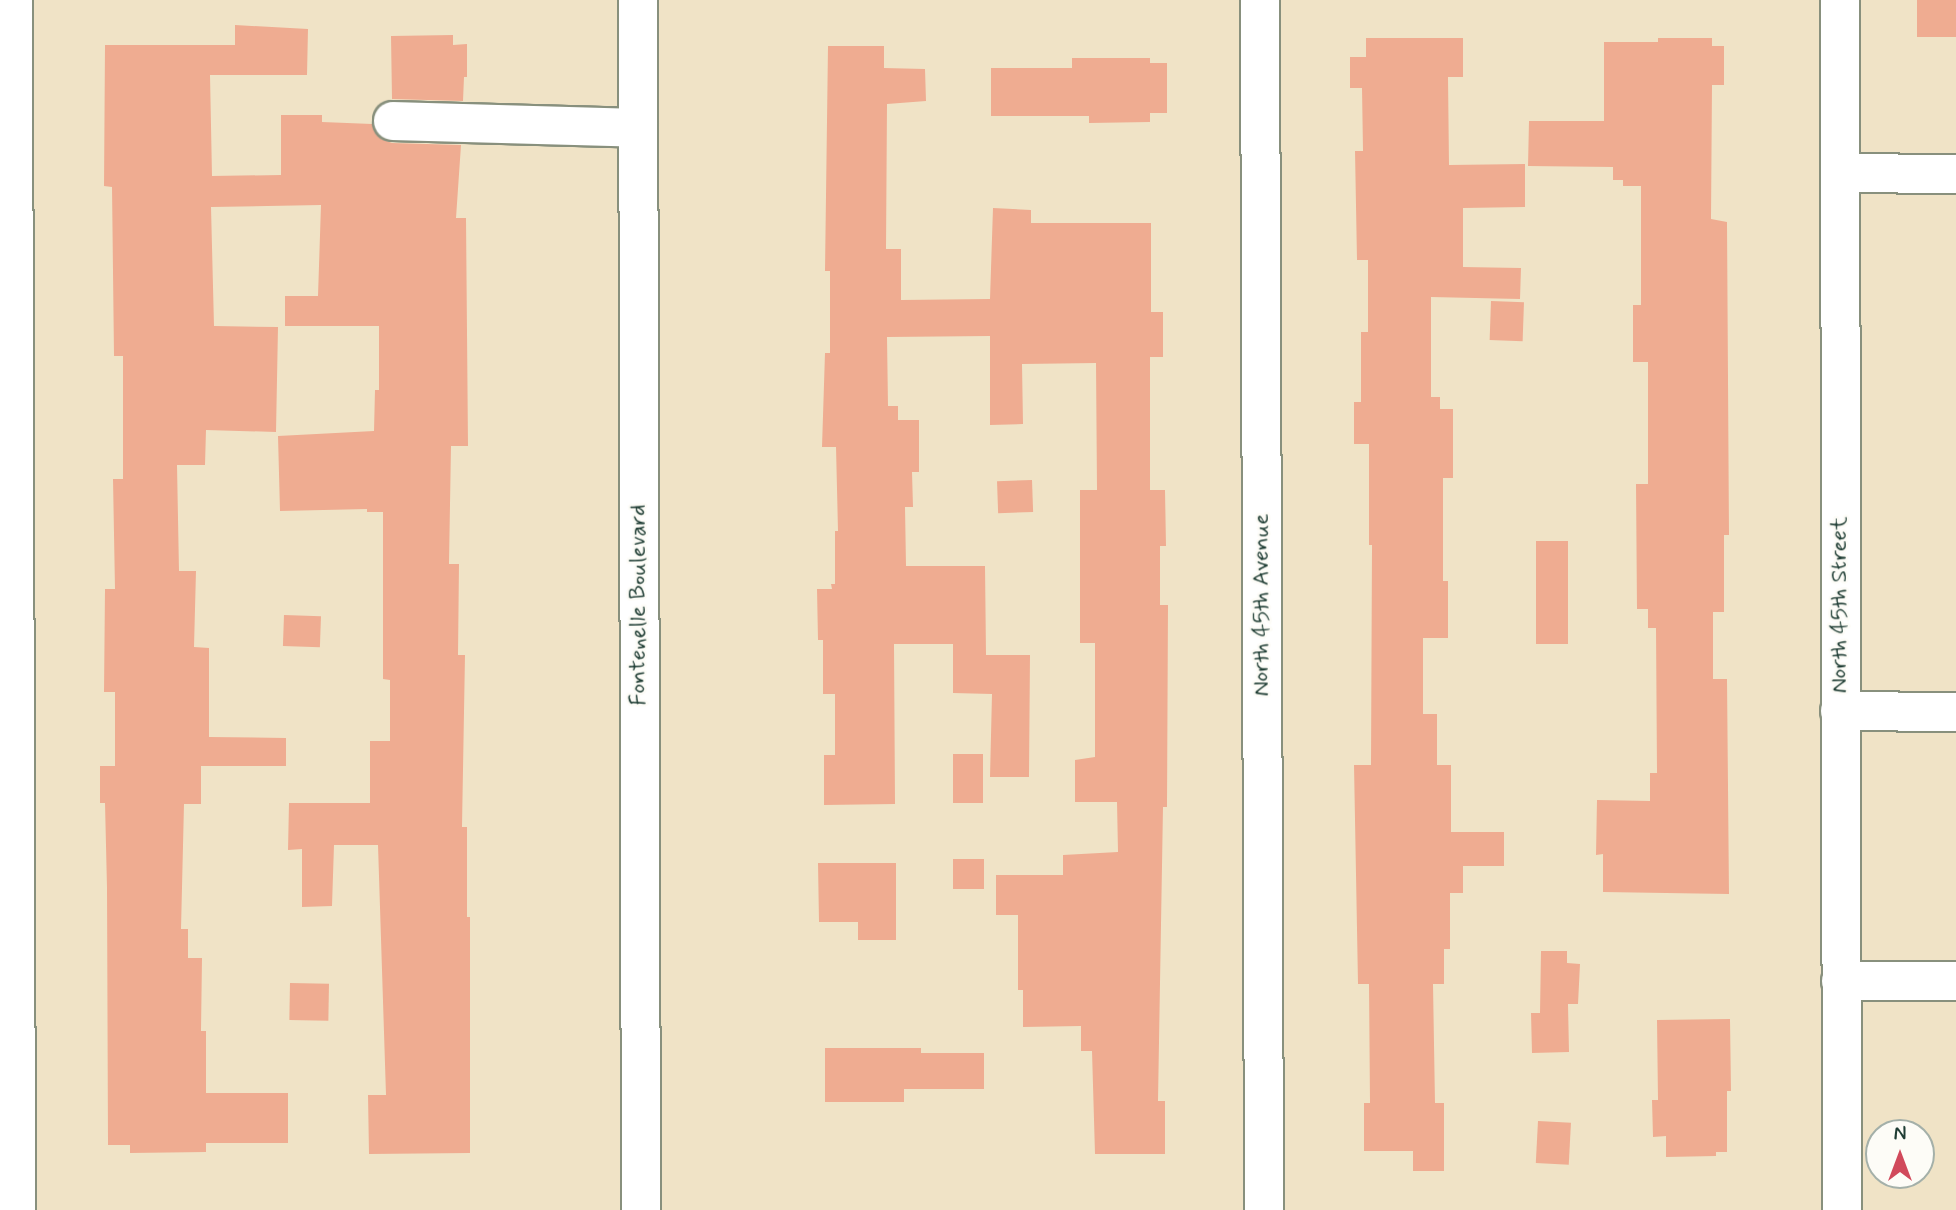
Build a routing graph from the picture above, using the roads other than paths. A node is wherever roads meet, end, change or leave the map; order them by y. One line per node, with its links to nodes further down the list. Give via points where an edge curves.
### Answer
1 (13, 0): 13 (street)
2 (638, 0): 6 (street, Fontenelle Boulevard)
3 (1260, 0): 15 (street, North 45th Avenue)
4 (1840, 0): 7 (street, North 45th Street)
5 (393, 121): 6 (street)
6 (638, 128): 14 (street, Fontenelle Boulevard)
7 (1840, 173): 8 (street); 9 (street, North 45th Street)
8 (1956, 174)
9 (1840, 711): 10 (street); 11 (street, North 45th Street)
10 (1956, 712)
11 (1841, 981): 12 (street); 16 (street, North 45th Street)
12 (1956, 981)
13 (16, 1210)
14 (641, 1210)
15 (1264, 1210)
16 (1842, 1210)

